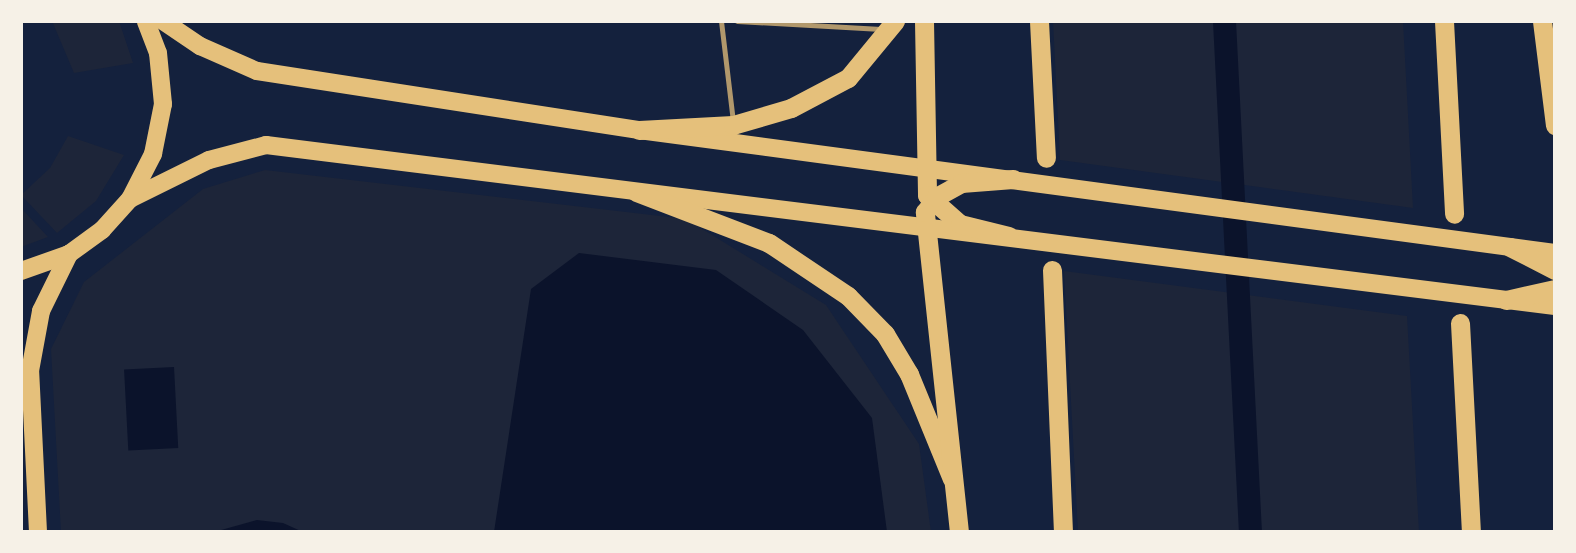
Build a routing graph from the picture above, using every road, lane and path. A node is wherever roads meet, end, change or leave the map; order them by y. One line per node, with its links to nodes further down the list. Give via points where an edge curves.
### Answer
1 (146, 21): 20 (main road, via 158,53 163,104 153,154)
2 (163, 21): 14 (main road, via 200,46 257,71)
3 (720, 21): 12 (lane)
4 (737, 21): 9 (lane)
5 (924, 21): 16 (highway)
6 (1039, 21): 15 (highway)
7 (1444, 21): 21 (highway)
8 (1542, 21): 10 (highway)
9 (893, 25): 12 (highway, via 848,78 792,108)
10 (1544, 41): 11 (highway); 13 (highway)
11 (1555, 64)
12 (733, 125): 14 (highway)
13 (1555, 125)
14 (639, 130): 16 (main road)
15 (1046, 158)
16 (923, 167): 17 (main road); 19 (highway)
17 (1013, 179): 19 (highway, via 970,181); 25 (main road)
18 (636, 192): 20 (main road, via 266,145 209,160); 23 (main road); 33 (highway, via 769,243 848,296 885,334 909,374)
19 (938, 196): 22 (highway); 23 (highway)
20 (130, 199): 26 (main road)
21 (1454, 214)
22 (946, 222): 23 (main road); 24 (highway)
23 (924, 225): 33 (highway)
24 (1010, 236): 31 (main road)
25 (1510, 247): 27 (highway)
26 (69, 254): 29 (main road); 34 (main road, via 41,311 30,371)
27 (1553, 260)
28 (1052, 270): 36 (highway)
29 (21, 271)
30 (1554, 298): 31 (highway)
31 (1506, 300)
32 (1461, 323): 37 (highway)
33 (952, 480): 35 (highway)
34 (38, 532)
35 (959, 532)
36 (1063, 532)
37 (1471, 532)

